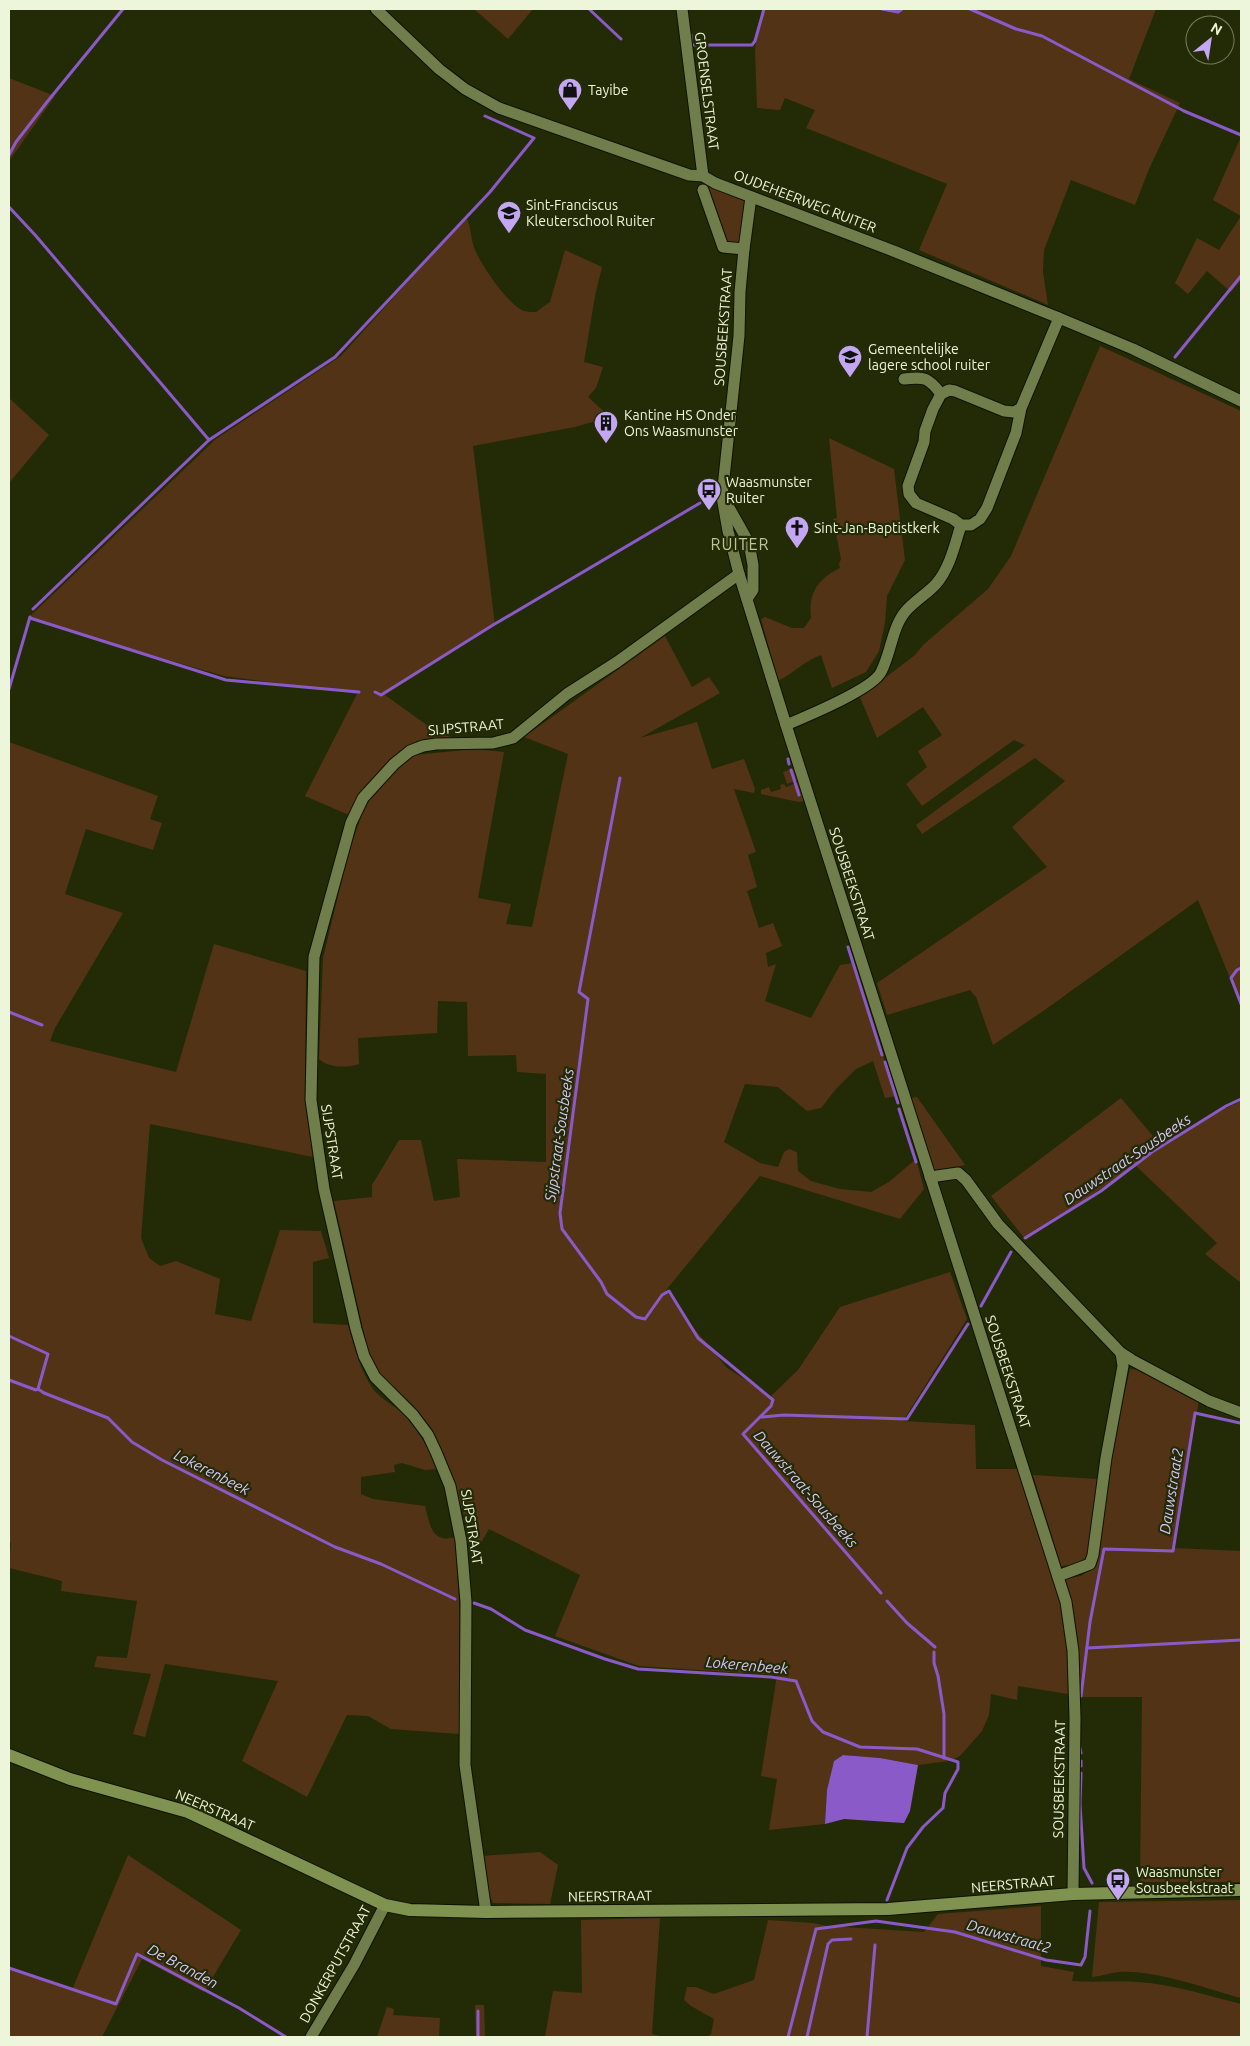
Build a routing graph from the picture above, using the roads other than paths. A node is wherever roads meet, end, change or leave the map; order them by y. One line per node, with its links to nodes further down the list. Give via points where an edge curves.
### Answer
1 (376, 9): 3 (street, OUDEHEERWEG RUITER, via 438,69 499,108 689,176)
2 (682, 9): 3 (street, GROENSELSTRAAT)
3 (703, 176): 5 (street, OUDEHEERWEG RUITER)
4 (703, 190): 6 (street, SOUSBEEKSTRAAT, via 723,246)
5 (751, 197): 6 (street, SOUSBEEKSTRAAT); 7 (street, OUDEHEERWEG RUITER)
6 (744, 249): 12 (street, SOUSBEEKSTRAAT, via 740,336)
7 (1059, 318): 10 (street, OUDEHEERWEG RUITER); 11 (street)
8 (904, 379): 9 (street, via 922,377)
9 (941, 394): 11 (street, via 955,391 1004,411 1014,412); 13 (street, via 925,431 908,486 909,494 916,503)
10 (1241, 400)
11 (1021, 408): 13 (street, via 1016,433 987,508 971,525)
12 (722, 497): 14 (street, SOUSBEEKSTRAAT); 15 (street, via 750,542 753,590)
13 (961, 525): 16 (street, via 940,579 904,612 880,674 866,686)
14 (739, 574): 15 (street, SOUSBEEKSTRAAT); 25 (street, SIJPSTRAAT, via 567,694 513,738 423,746 410,751 394,764 363,798 351,823 314,957 311,1100 324,1189 356,1329 375,1377 428,1435 450,1486 461,1541 466,1602 465,1765)
15 (746, 599): 16 (street, SOUSBEEKSTRAAT)
16 (786, 725): 17 (street, SOUSBEEKSTRAAT)
17 (930, 1177): 18 (street, via 958,1173 966,1180 998,1224); 20 (street, SOUSBEEKSTRAAT)
18 (1121, 1353): 19 (street, via 1209,1401); 20 (street, via 1123,1366 1104,1467 1093,1555 1090,1564)
19 (1241, 1414)
20 (1058, 1576): 23 (street, SOUSBEEKSTRAAT, via 1066,1602 1073,1651)
21 (9, 1755): 24 (street, NEERSTRAAT, via 70,1779 188,1812)
22 (1241, 1890): 23 (street, NEERSTRAAT)
23 (1073, 1894): 25 (street, NEERSTRAAT, via 888,1909)
24 (386, 1906): 25 (street, NEERSTRAAT, via 410,1910); 26 (street, DONKERPUTSTRAAT)
25 (486, 1912)
26 (311, 2037)

